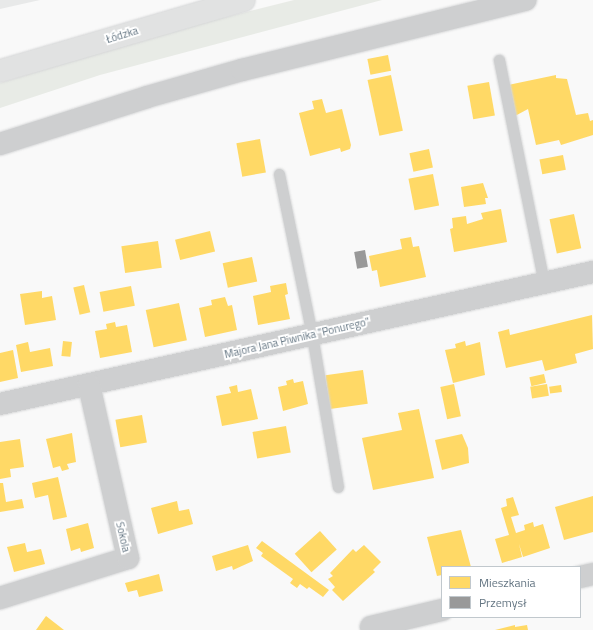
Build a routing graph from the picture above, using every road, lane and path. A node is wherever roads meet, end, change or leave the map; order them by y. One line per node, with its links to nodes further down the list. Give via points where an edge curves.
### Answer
1 (244, 0): 4 (main road, Łódzka)
2 (525, 0): 5 (street, via 242,70)
3 (499, 60): 8 (lane)
4 (0, 71)
5 (0, 144)
6 (279, 174): 9 (lane)
7 (593, 272): 8 (street, Majora Jana Piwnika "Ponurego")
8 (544, 283): 9 (street, Majora Jana Piwnika "Ponurego")
9 (312, 335): 10 (street, Majora Jana Piwnika "Ponurego"); 12 (lane)
10 (89, 385): 11 (street, Majora Jana Piwnika "Ponurego"); 15 (street, Sokola, via 128,558)
11 (0, 404)
12 (338, 487)
13 (593, 574): 14 (street)
14 (581, 577)
15 (0, 598)
16 (441, 610): 17 (street)
17 (371, 627)

